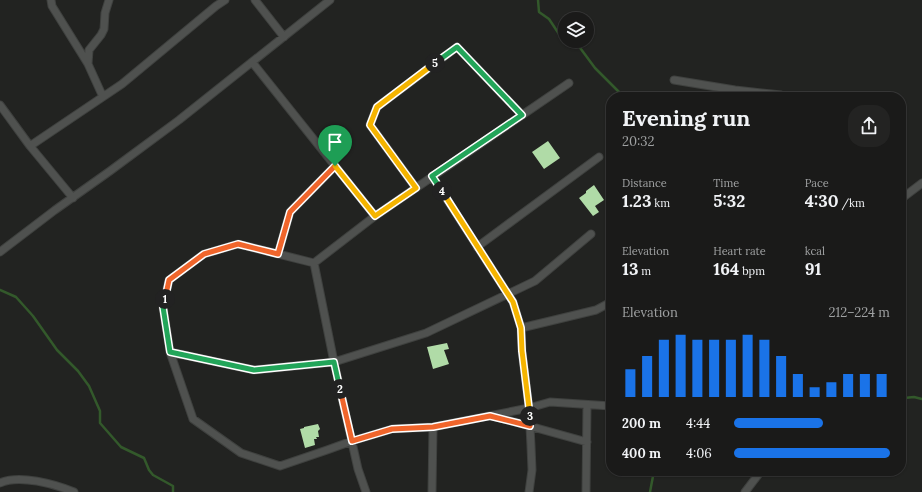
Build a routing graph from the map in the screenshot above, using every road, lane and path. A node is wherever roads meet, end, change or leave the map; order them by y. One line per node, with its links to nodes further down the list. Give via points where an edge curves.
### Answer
1 (51, 0): 8 (street, via 52,6)
2 (109, 0): 8 (street, via 104,29 89,50)
3 (225, 0): 12 (street)
4 (255, 0): 6 (street)
5 (330, 0): 6 (street)
6 (284, 37): 7 (street)
7 (252, 62): 17 (street); 22 (street, via 179,120)
8 (88, 64): 12 (street)
9 (674, 80): 11 (street)
10 (569, 83): 14 (street)
11 (753, 92)
12 (103, 97): 15 (street)
13 (0, 106): 15 (street)
14 (522, 115): 18 (street); 20 (street, via 457,47 377,107 370,125)
15 (30, 146): 22 (street)
16 (599, 157): 25 (street)
17 (335, 166): 23 (street); 27 (street, via 290,212)
18 (432, 176): 20 (street); 25 (street)
19 (922, 183): 21 (street)
20 (416, 188): 23 (street)
21 (906, 195)
22 (73, 198): 26 (street)
23 (375, 216): 28 (street)
24 (591, 234): 29 (street, via 535,281)
25 (477, 246): 29 (street)
26 (0, 252)
27 (278, 254): 28 (street); 32 (street, via 238,244 204,254 169,280 163,307)
28 (314, 263): 33 (street)
29 (508, 294): 31 (street); 33 (street, via 426,333)
30 (606, 305): 31 (street, via 596,310)
31 (521, 328): 36 (street)
32 (170, 352): 33 (street, via 254,370); 40 (street, via 193,419 242,453 280,466)
33 (334, 362): 40 (street)
34 (587, 405): 35 (street); 36 (street, via 550,402); 41 (street)
35 (606, 406)
36 (529, 408): 37 (street); 38 (street)
37 (490, 416): 38 (street); 39 (street)
38 (530, 426): 41 (street); 47 (street, via 532,470)
39 (433, 427): 40 (street, via 392,429); 46 (street)
40 (352, 441): 45 (street)
41 (587, 442): 48 (street)
42 (757, 476): 49 (street)
43 (0, 483): 44 (street, via 17,478 51,484)
44 (74, 492)
45 (366, 492)
46 (432, 492)
47 (529, 492)
48 (586, 492)
49 (745, 492)

